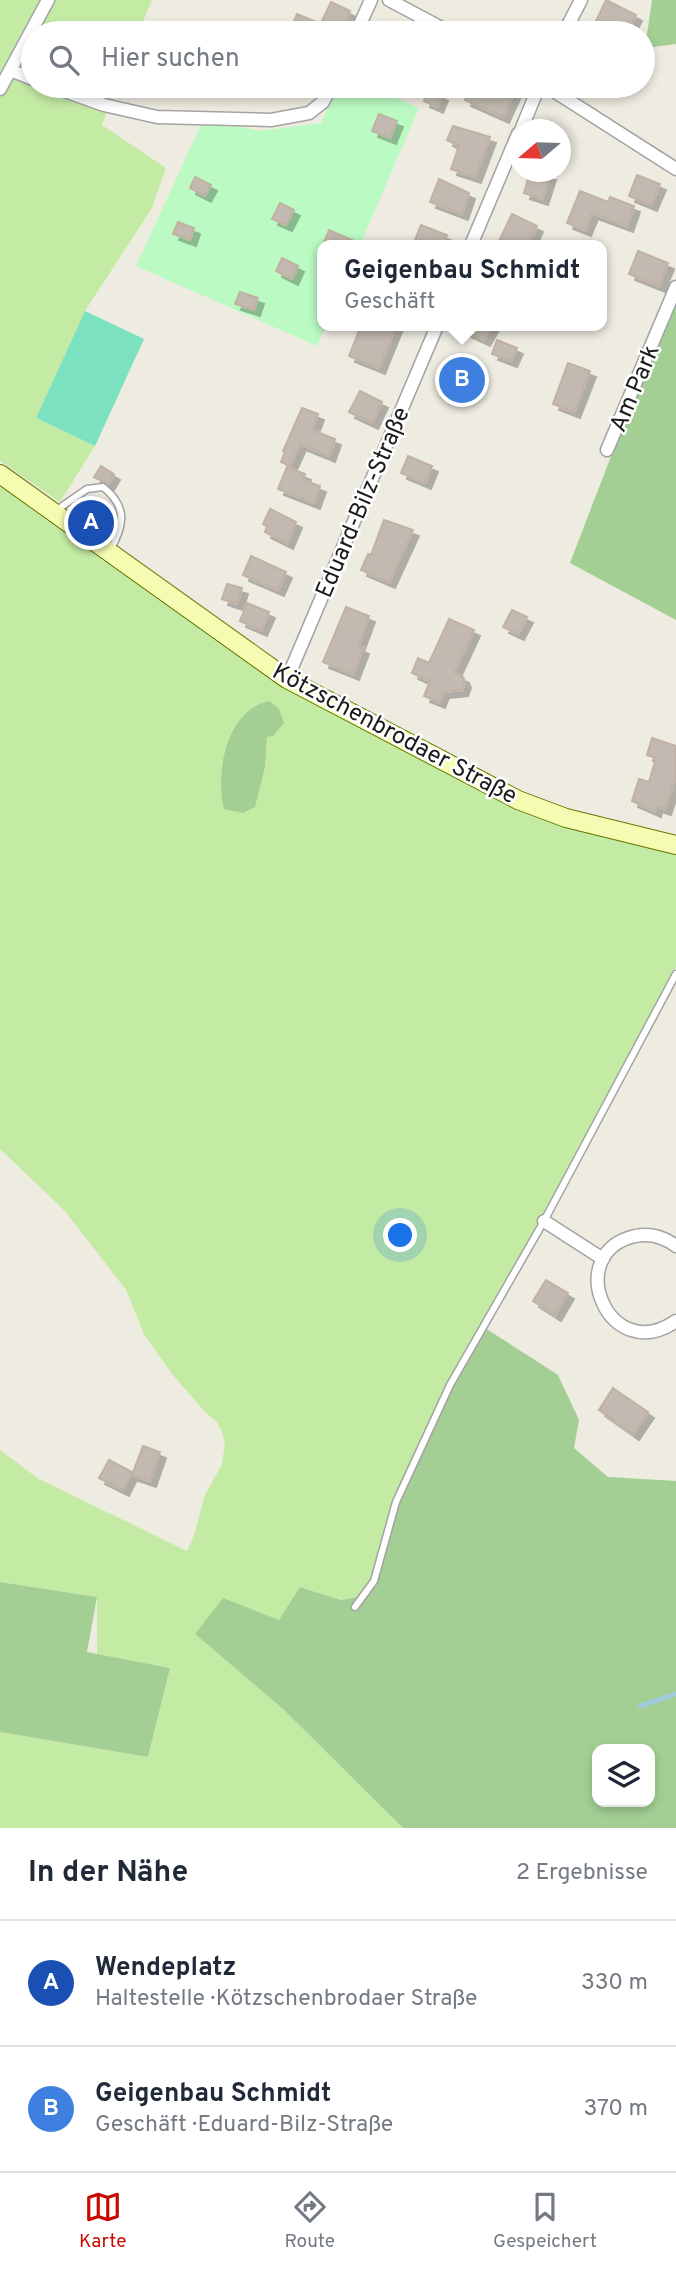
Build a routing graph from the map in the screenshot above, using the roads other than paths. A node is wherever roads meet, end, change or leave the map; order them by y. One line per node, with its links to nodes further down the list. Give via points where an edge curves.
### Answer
1 (48, 0): 5 (street)
2 (371, 0): 6 (street)
3 (389, 0): 7 (street)
4 (581, 0): 8 (street)
5 (37, 21)
6 (361, 21)
7 (428, 21)
8 (571, 21)
9 (21, 50): 10 (street)
10 (10, 70): 11 (street); 12 (street)
11 (21, 74)
12 (0, 89)
13 (83, 98): 14 (street, via 157,117 271,120 309,113)
14 (325, 98)
15 (534, 98): 17 (street)
16 (565, 98): 19 (street)
17 (525, 119)
18 (508, 158): 20 (street)
19 (676, 169)
20 (473, 240)
21 (676, 287): 23 (street, Am Park)
22 (435, 331): 27 (street, Eduard-Bilz-Straße)
23 (607, 450)
24 (0, 474): 25 (street, Kötzschenbrodaer Straße)
25 (54, 513): 26 (street, Kötzschenbrodaer Straße); 26 (lane, via 73,496 103,487 116,497 122,512)
26 (108, 552): 27 (street, Kötzschenbrodaer Straße)
27 (287, 679): 28 (street, Kötzschenbrodaer Straße, via 518,800 566,818)
28 (676, 845)
29 (676, 974): 30 (lane)
30 (544, 1221): 32 (street); 34 (lane, via 450,1385 396,1502 374,1581)
31 (675, 1243): 32 (street, via 659,1236 627,1238)
32 (603, 1259): 33 (street, via 597,1291 613,1320 643,1332)
33 (676, 1321)
34 (355, 1607)

